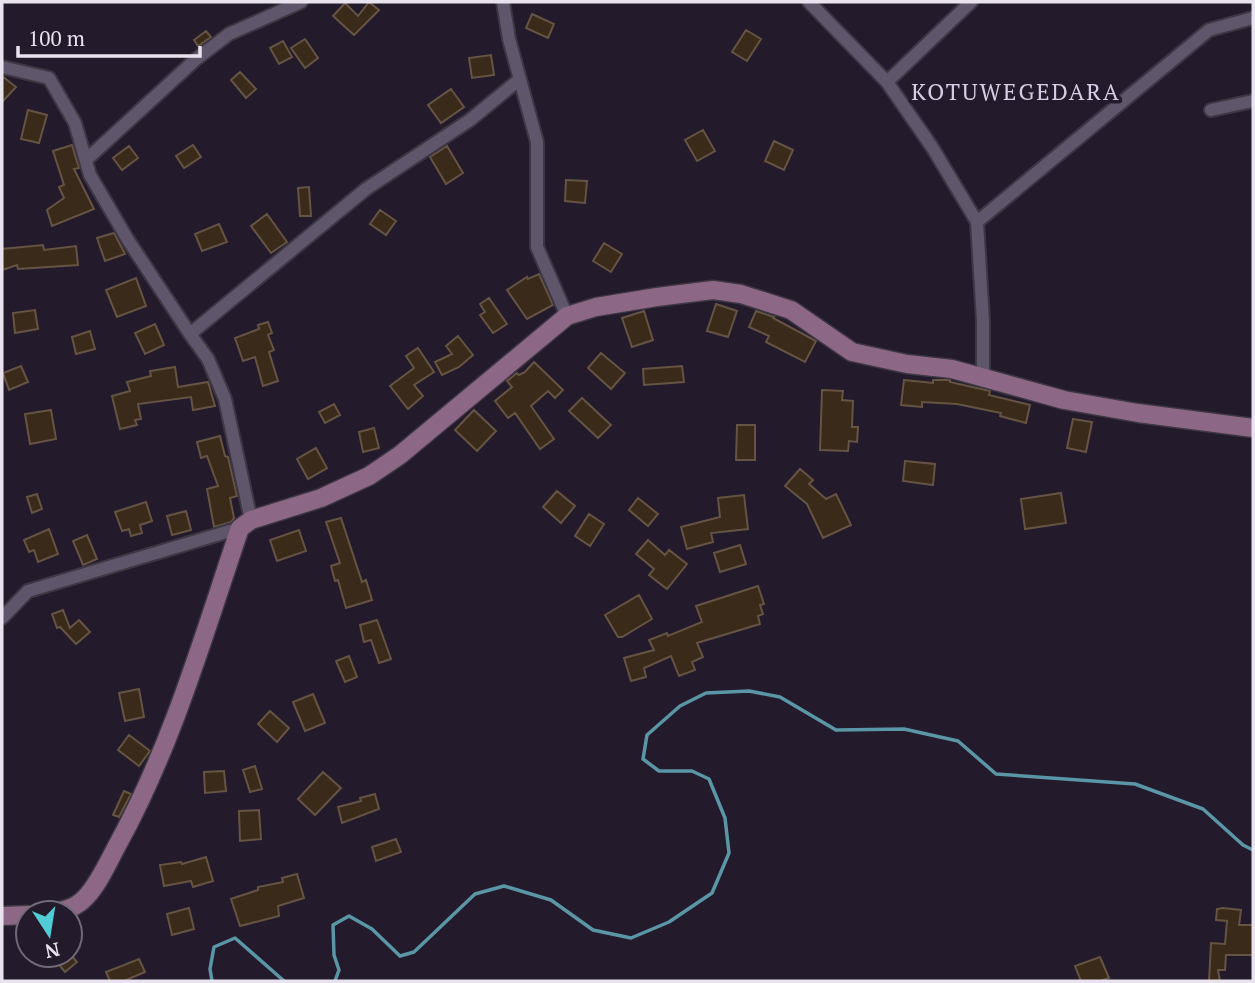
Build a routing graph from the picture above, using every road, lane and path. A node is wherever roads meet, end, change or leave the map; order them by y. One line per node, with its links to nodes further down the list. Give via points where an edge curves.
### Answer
1 (301, 2): 11 (street, via 229,34)
2 (503, 2): 7 (street)
3 (809, 2): 8 (street)
4 (971, 2): 8 (street)
5 (1253, 18): 12 (street, via 1209,30)
6 (2, 67): 11 (street, via 49,78 75,123)
7 (520, 79): 13 (street, via 537,142 537,247); 14 (street, via 470,120 366,189)
8 (887, 82): 12 (street)
9 (1253, 101): 10 (street)
10 (1211, 110)
11 (86, 160): 14 (street, via 128,240)
12 (977, 222): 15 (street)
13 (567, 316): 15 (street, via 596,307 713,290 741,294 791,310 852,352); 17 (street, via 369,476)
14 (190, 334): 17 (street, via 208,359 225,399)
15 (983, 378): 16 (street, via 1064,400)
16 (1253, 428)
17 (246, 524): 18 (street, via 28,591); 19 (street, via 136,811)
18 (2, 618)
19 (83, 899)

